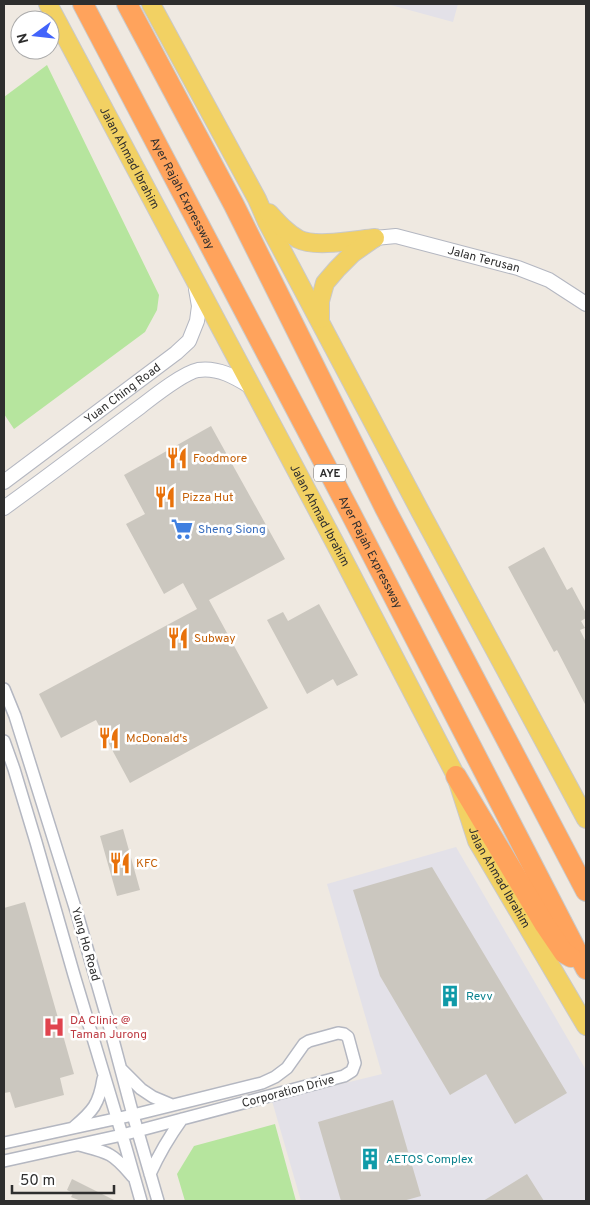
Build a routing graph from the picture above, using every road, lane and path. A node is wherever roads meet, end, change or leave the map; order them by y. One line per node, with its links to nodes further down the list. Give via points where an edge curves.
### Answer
1 (48, 4): 7 (main road, Jalan Ahmad Ibrahim)
2 (83, 4): 18 (highway, Ayer Rajah Expressway / AYE)
3 (128, 4): 17 (highway, AYE, via 234,205 385,508)
4 (151, 4): 5 (main road)
5 (257, 199): 6 (main road, via 282,228 300,240 316,244); 9 (main road)
6 (375, 238): 8 (street, Jalan Terusan, via 396,236 518,268 549,280); 9 (main road, via 353,253 325,283 320,301)
7 (195, 279): 10 (main road, Jalan Ahmad Ibrahim); 11 (street, Yuan Ching Road, via 199,306 189,341)
8 (586, 304)
9 (320, 320): 16 (main road)
10 (251, 387): 12 (street, Yuan Ching Road, via 217,370 187,374); 15 (main road, Jalan Ahmad Ibrahim)
11 (4, 482)
12 (4, 508)
13 (4, 689): 20 (street, Yung Ho Road, via 16,716)
14 (4, 741): 21 (street, Yung Ho Road)
15 (456, 776): 18 (highway, via 564,953); 19 (main road, Jalan Ahmad Ibrahim, via 477,841)
16 (586, 819)
17 (586, 891)
18 (585, 966)
19 (586, 1026)
20 (121, 1068): 22 (street, via 141,1089); 23 (street, Yung Ho Road)
21 (104, 1074): 24 (street, Yung Ho Road); 26 (street, via 95,1107)
22 (172, 1105): 23 (street, Corporation Drive); 25 (street, Corporation Drive, via 262,1083 287,1068 309,1040 338,1033 348,1037 355,1063 352,1071 344,1076)
23 (133, 1116): 24 (street, Corporation Drive); 27 (street, Yung Ho Road)
24 (117, 1119): 26 (street, Corporation Drive); 28 (street, Yung Ho Road)
25 (182, 1119): 27 (street, Corporation Drive); 32 (street, via 166,1141)
26 (73, 1128): 29 (street, Corporation Drive)
27 (138, 1131): 28 (street, Corporation Drive); 32 (street, Yung Ho Road)
28 (122, 1135): 30 (street, Corporation Drive); 33 (street, Yung Ho Road)
29 (4, 1143)
30 (78, 1145): 31 (street, Corporation Drive); 33 (street, via 110,1155)
31 (4, 1161)
32 (150, 1174): 35 (street, Yung Ho Road)
33 (135, 1178): 34 (street, Yung Ho Road)
34 (141, 1201)
35 (158, 1201)

